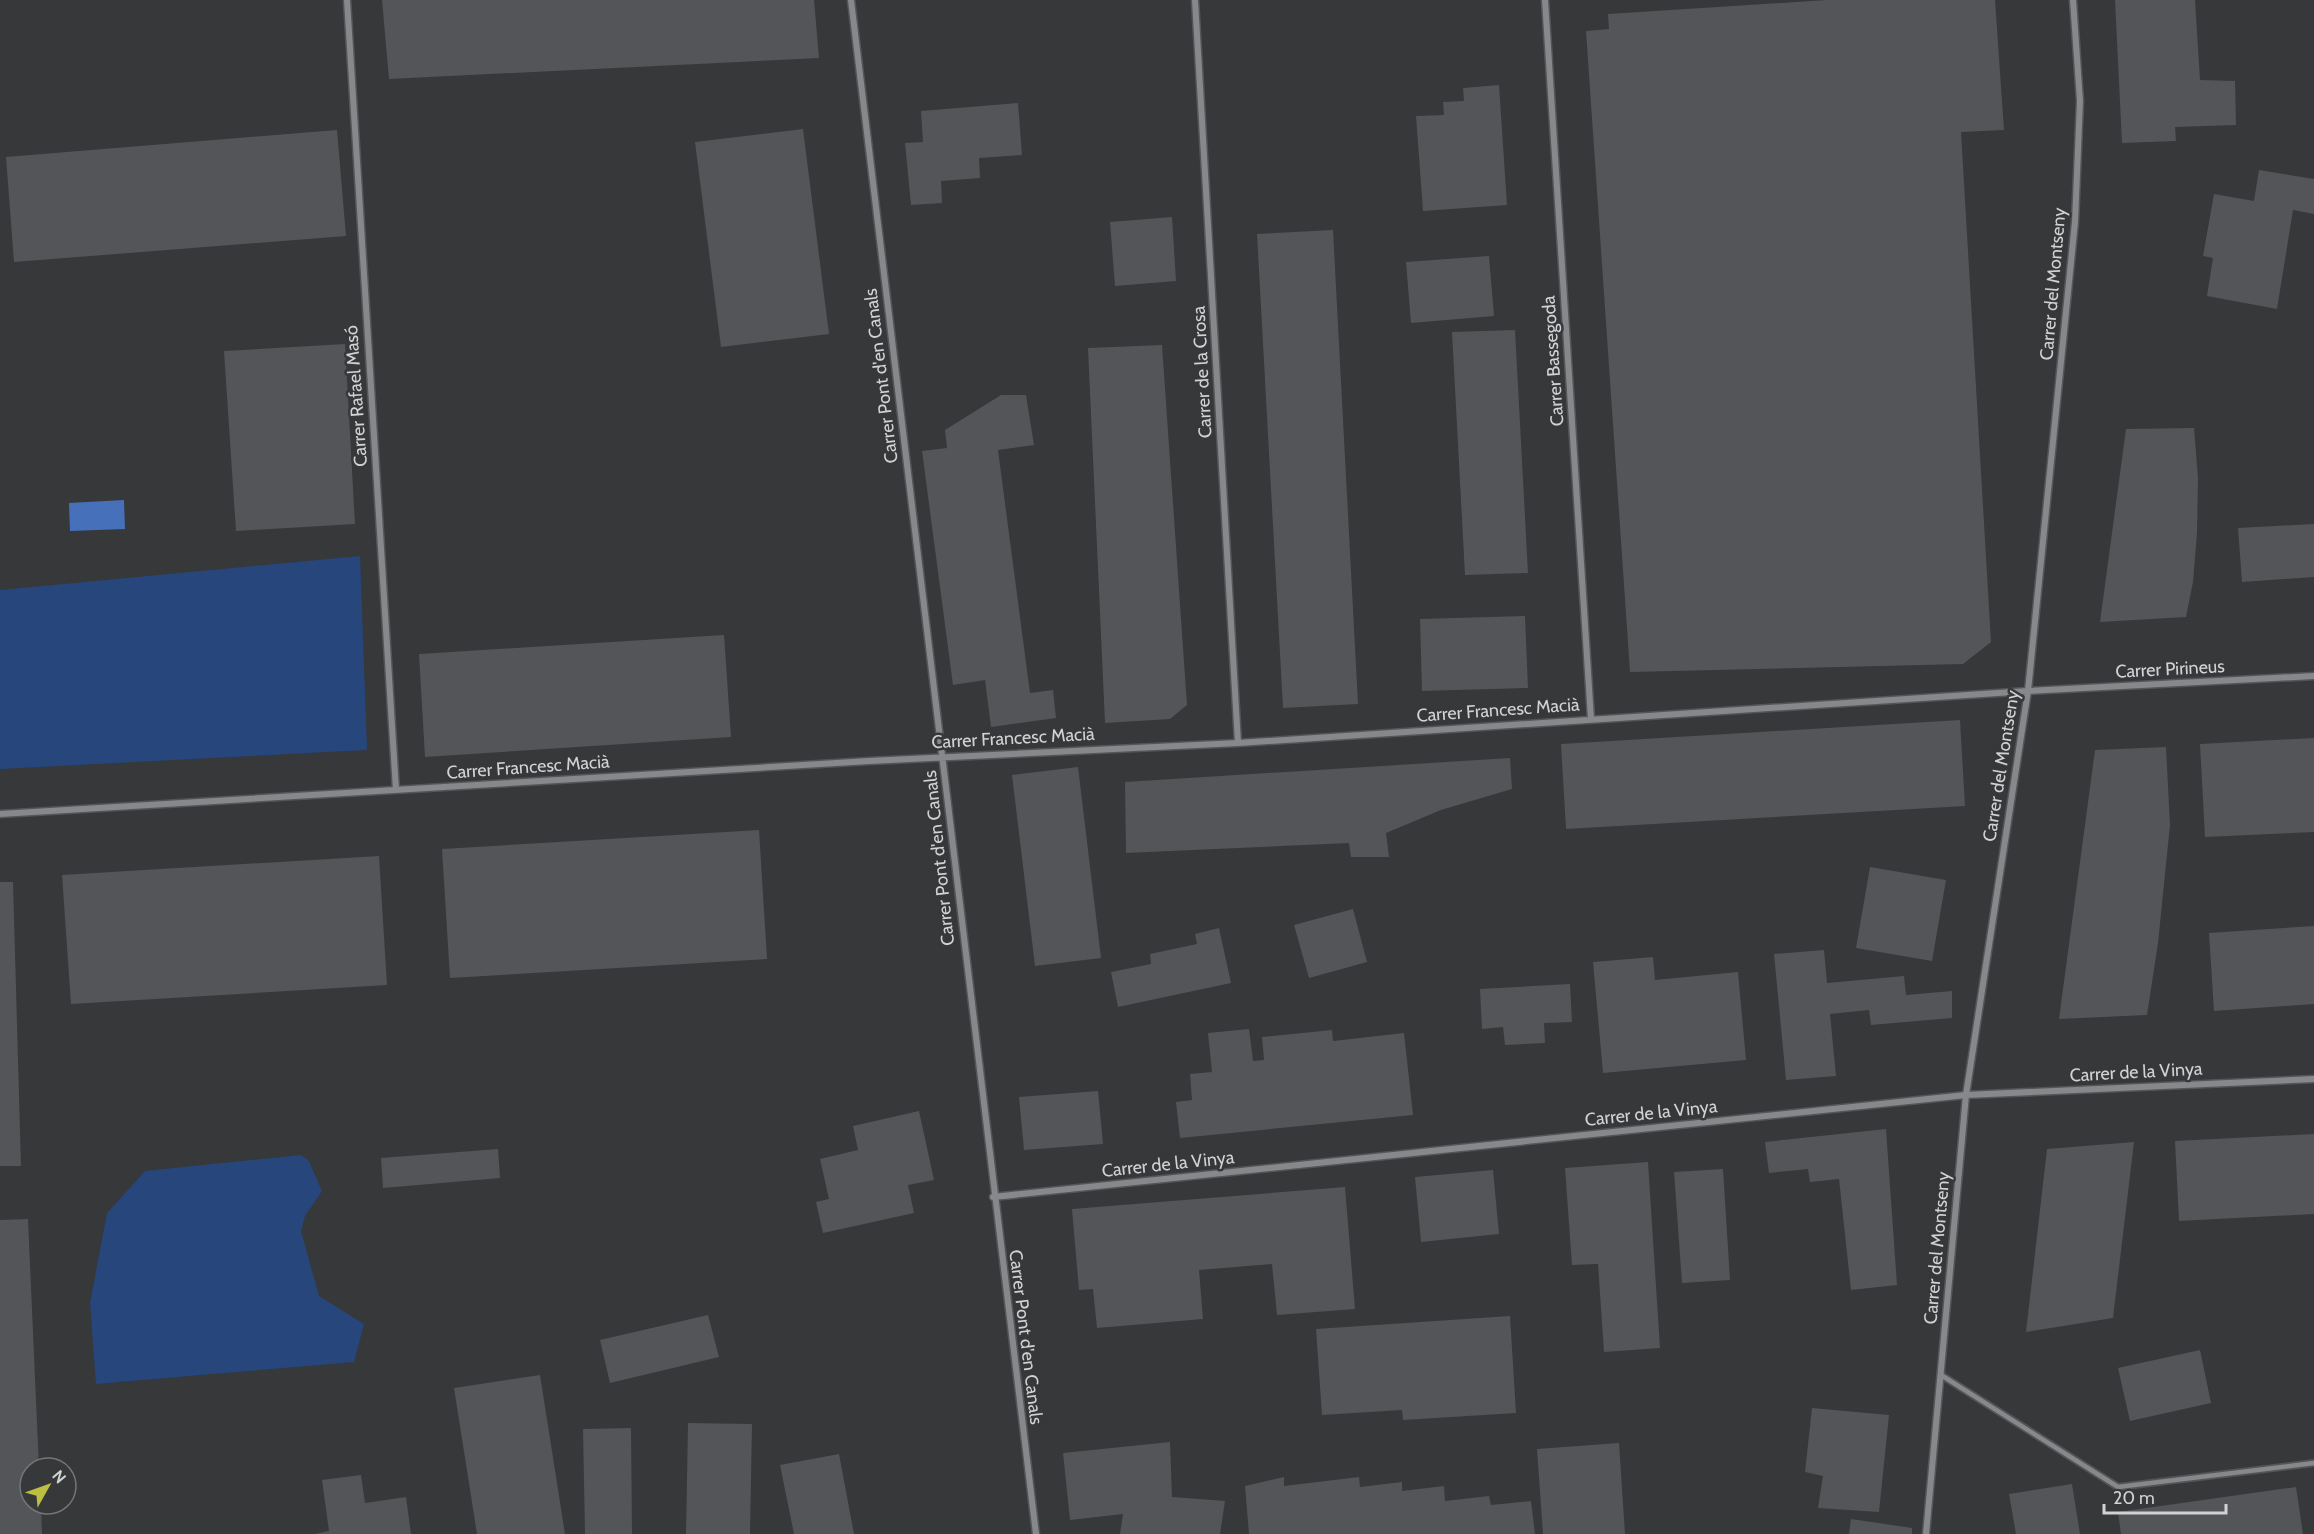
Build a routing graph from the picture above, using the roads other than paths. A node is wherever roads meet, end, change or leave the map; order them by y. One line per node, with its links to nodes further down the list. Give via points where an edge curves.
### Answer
1 (346, 0): 11 (street, Carrer Rafael Masó)
2 (851, 0): 10 (street, Carrer Pont d'en Canals)
3 (1195, 0): 9 (street, Carrer de la Crosa)
4 (1545, 0): 8 (street, Carrer Bassegoda)
5 (2073, 0): 7 (street, Carrer del Montseny, via 2080,101 2075,222)
6 (2314, 676): 7 (street, Carrer Pirineus)
7 (2028, 691): 8 (street, Carrer Francesc Macià); 14 (street, Carrer del Montseny)
8 (1591, 719): 9 (street, Carrer Francesc Macià)
9 (1238, 742): 10 (street, Carrer Francesc Macià)
10 (943, 756): 11 (street, Carrer Francesc Macià); 15 (street, Carrer Pont d'en Canals)
11 (396, 790): 12 (street, Carrer Francesc Macià)
12 (0, 814)
13 (2314, 1079): 14 (street, Carrer de la Vinya)
14 (1966, 1095): 15 (street, Carrer de la Vinya); 16 (street, Carrer del Montseny)
15 (993, 1197): 18 (street, Carrer Pont d'en Canals)
16 (1941, 1375): 17 (lane, via 2118,1487); 19 (street, Carrer del Montseny)
17 (2314, 1463)
18 (1036, 1534)
19 (1926, 1534)

